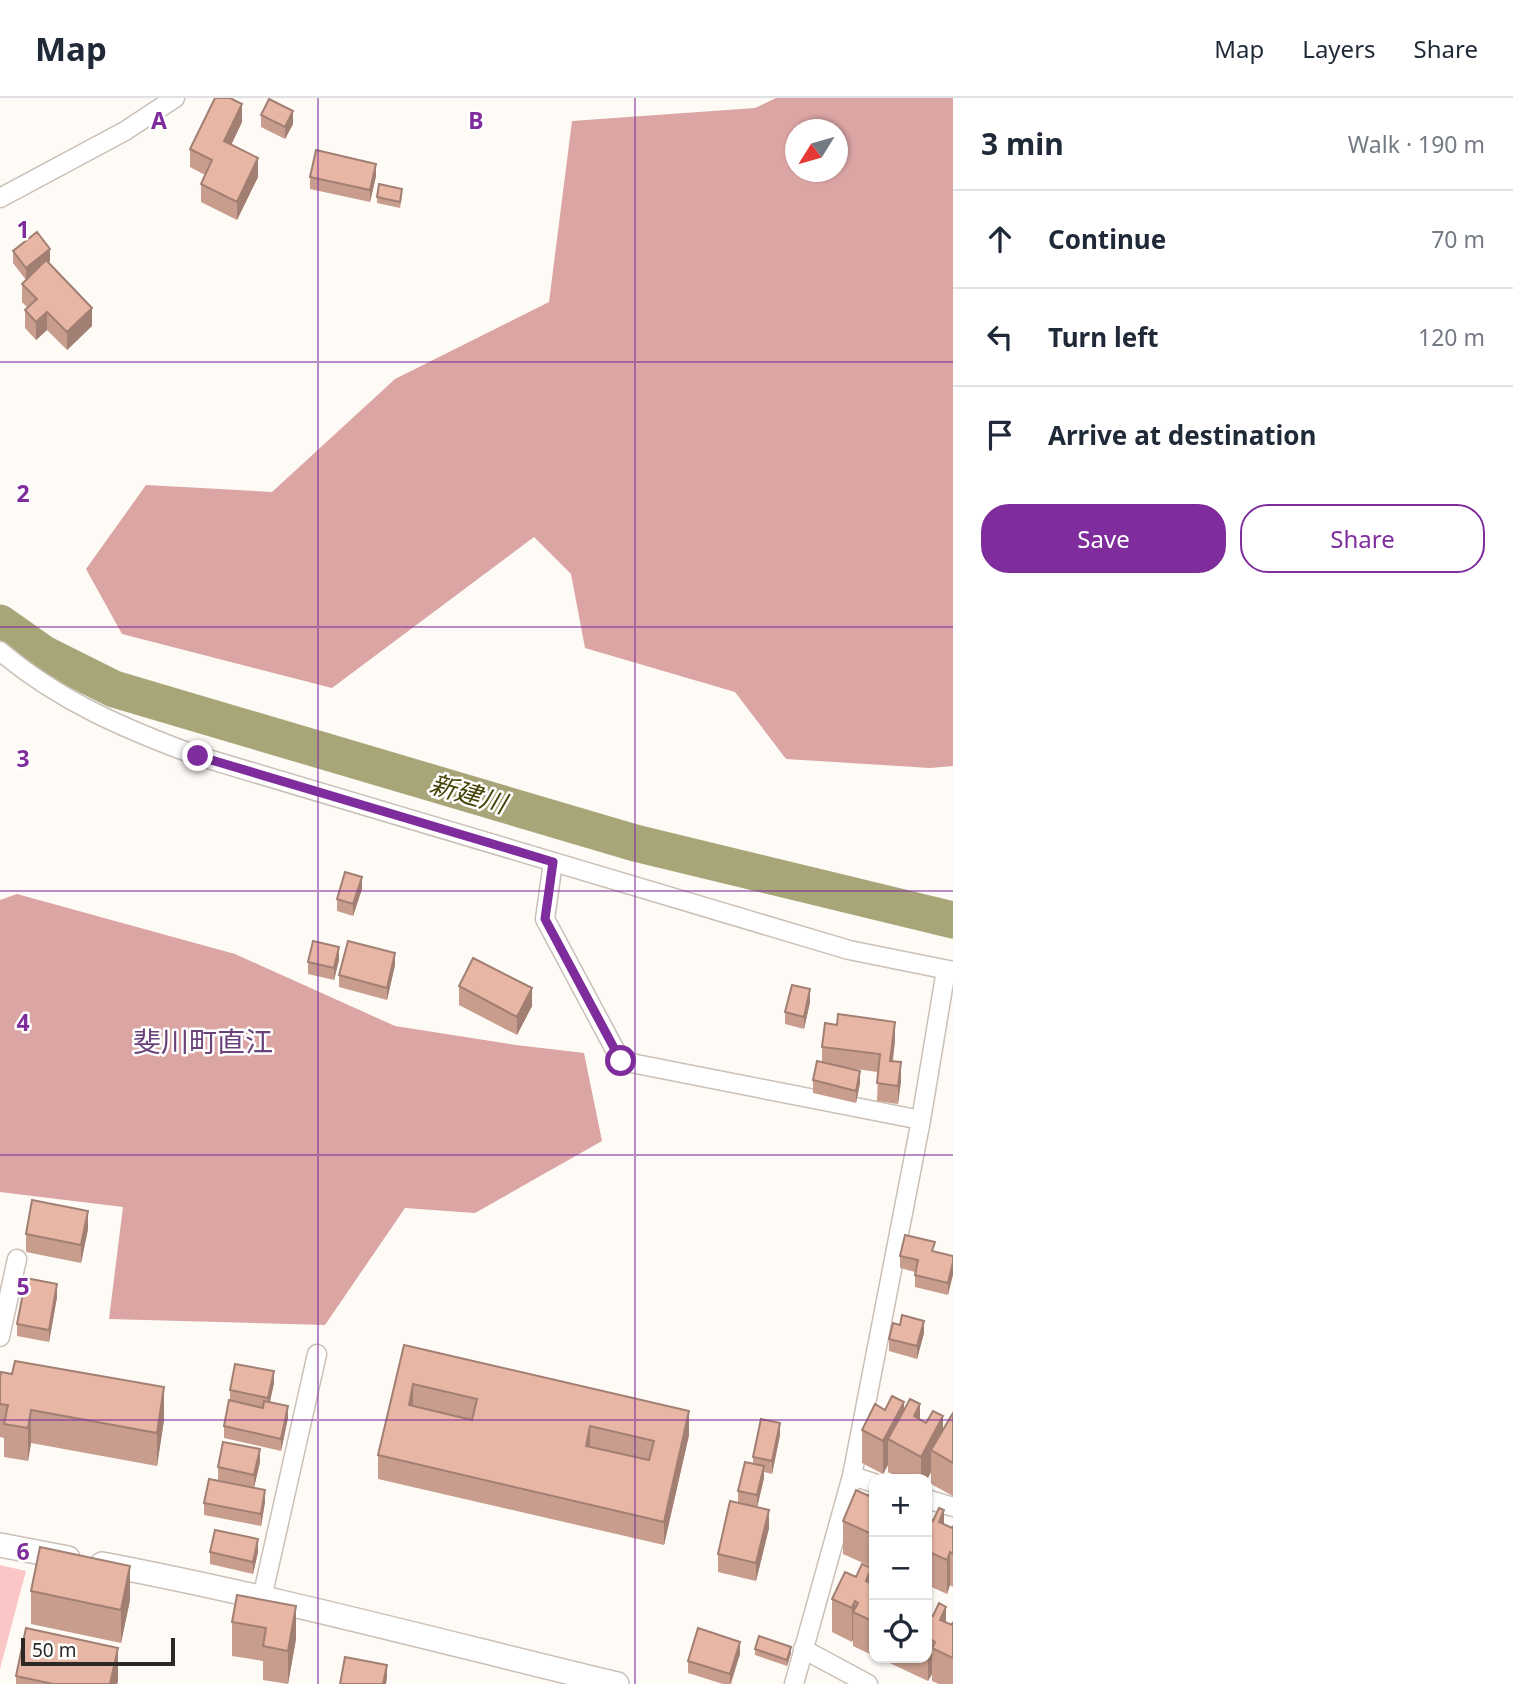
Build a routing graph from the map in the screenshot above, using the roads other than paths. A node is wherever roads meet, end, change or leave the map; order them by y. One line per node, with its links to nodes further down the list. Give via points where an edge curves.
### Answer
1 (175, 98): 2 (street, via 125,131)
2 (0, 198)
3 (0, 651): 4 (street, via 75,704 133,732 198,756)
4 (553, 862): 5 (street, via 849,950); 6 (street, via 545,919 621,1061)
5 (949, 970): 6 (street)
6 (921, 1120): 10 (street)
7 (18, 1259): 8 (street)
8 (0, 1337)
9 (317, 1354): 15 (street)
10 (852, 1476): 11 (street); 16 (street)
11 (869, 1481)
12 (932, 1501): 13 (street)
13 (953, 1507)
14 (0, 1545): 15 (street)
15 (262, 1598): 17 (street)
16 (803, 1649): 18 (street); 19 (street)
17 (617, 1684)
18 (794, 1684)
19 (868, 1684)

